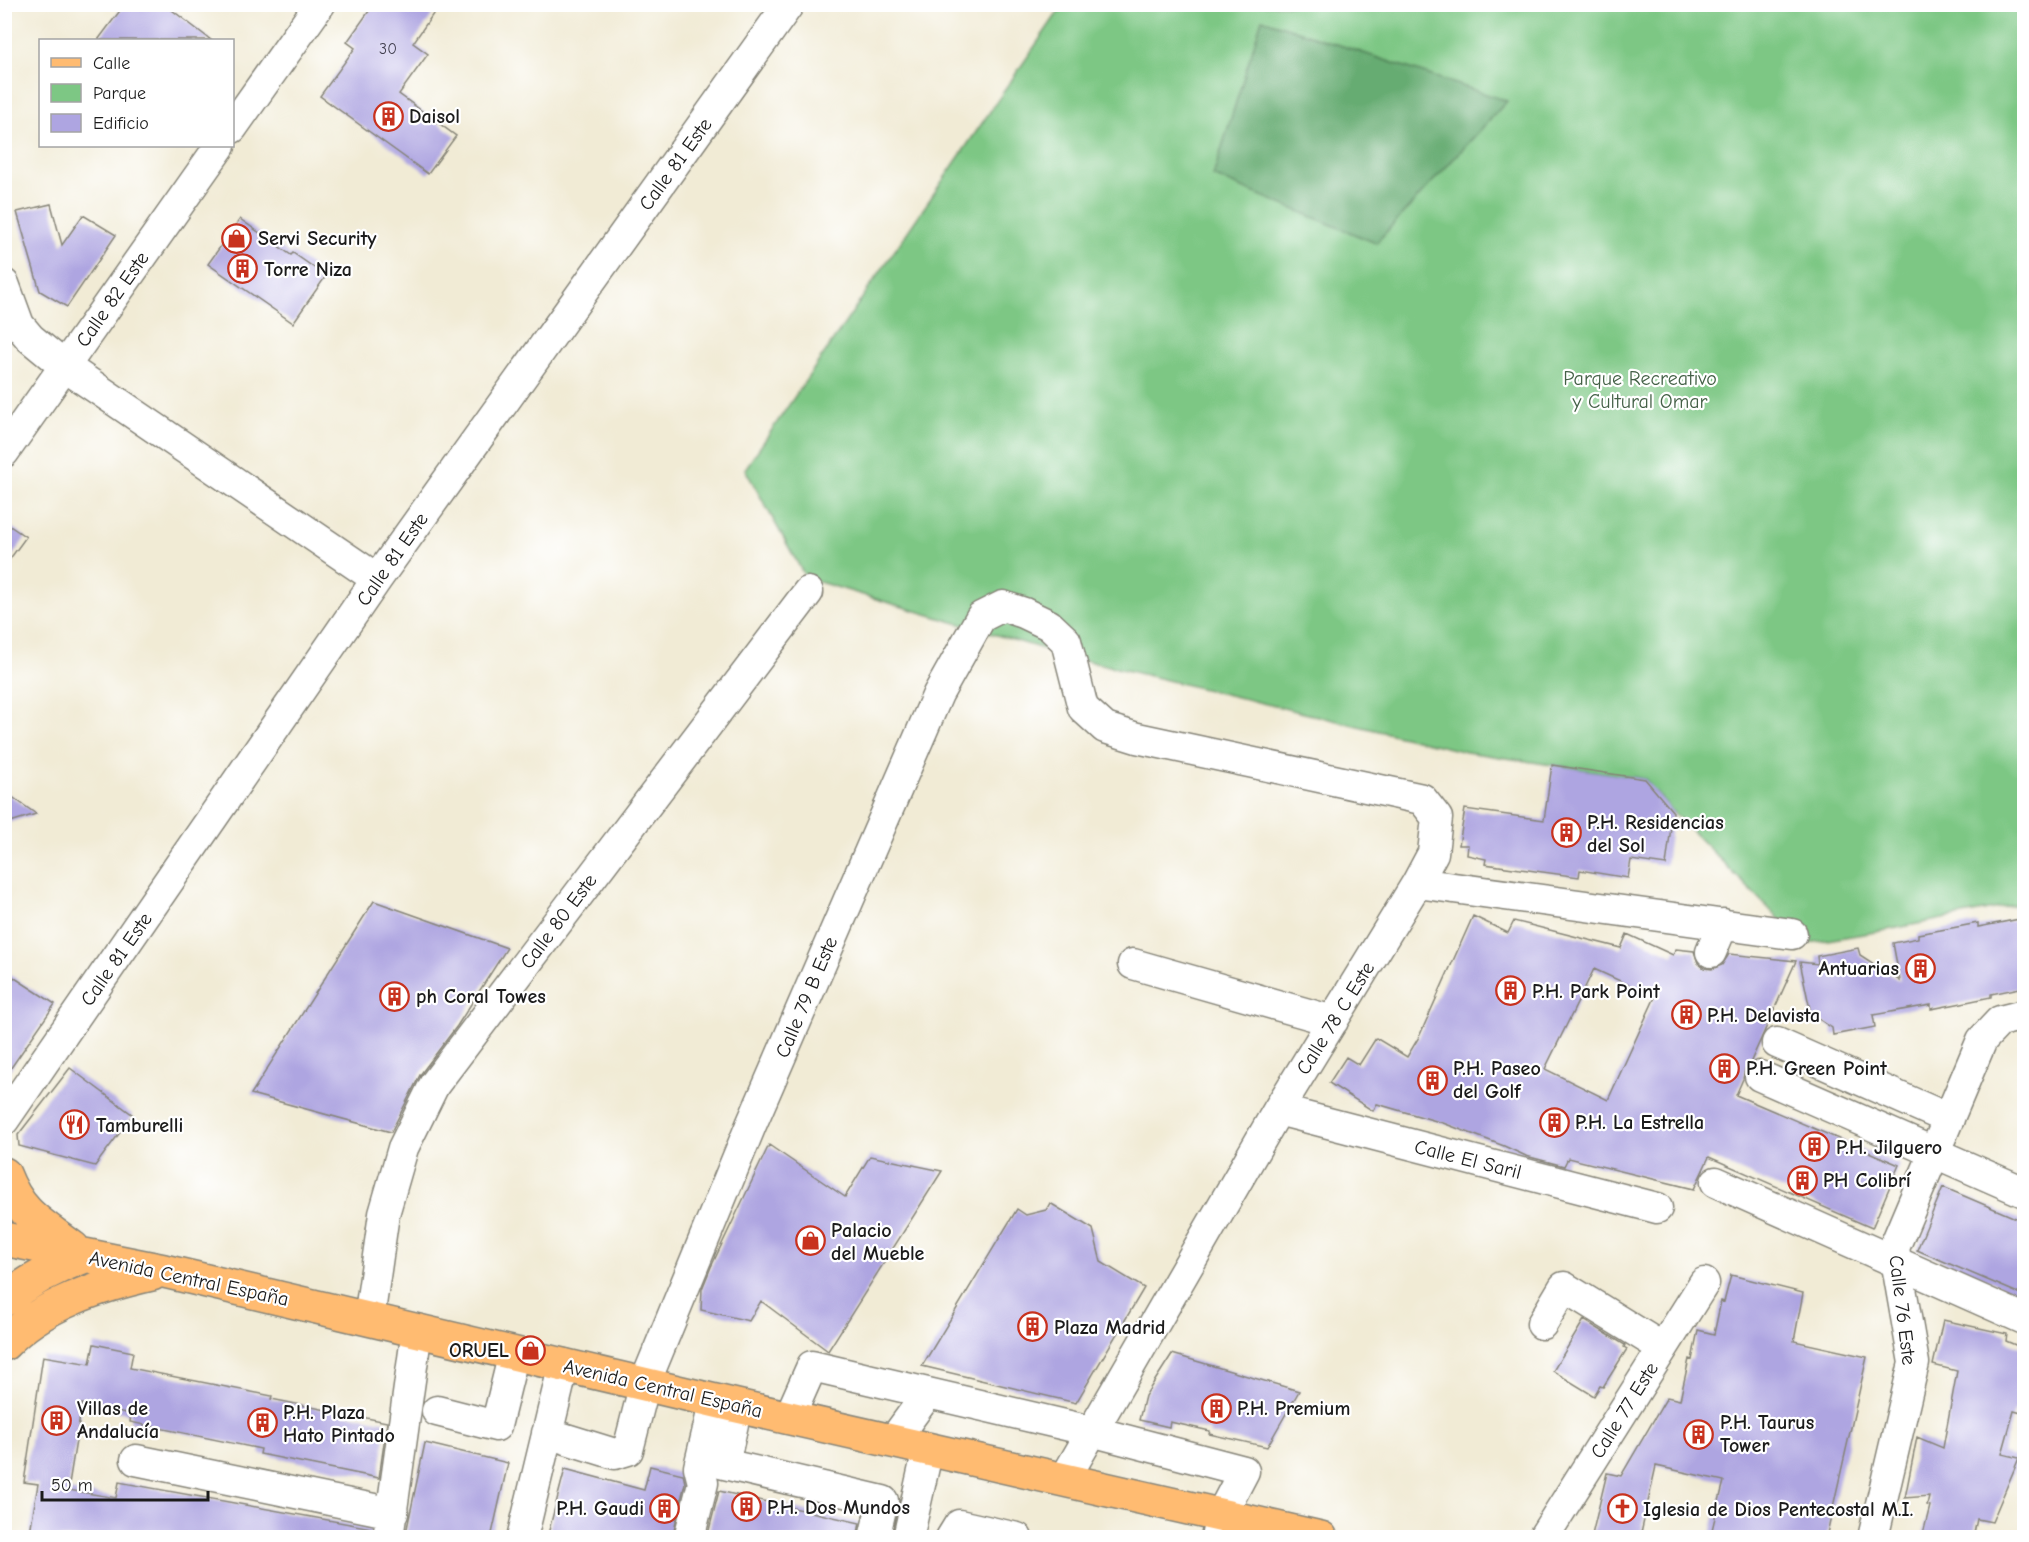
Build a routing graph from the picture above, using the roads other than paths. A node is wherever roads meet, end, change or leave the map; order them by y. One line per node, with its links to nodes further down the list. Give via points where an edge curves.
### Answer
1 (320, 4): 3 (street)
2 (789, 4): 8 (street, Calle 81 Este)
3 (234, 125)
4 (219, 147): 6 (street, Calle 82 Este)
5 (4, 284): 6 (street, via 19,325)
6 (64, 366): 7 (street, Calle 82 Este); 8 (street)
7 (4, 452)
8 (377, 579): 22 (street, Calle 81 Este)
9 (808, 592): 34 (street, Calle 80 Este, via 434,1084 403,1148 384,1214)
10 (981, 616): 11 (street, Calle 78 C Este, via 1003,606 1049,625 1066,641 1083,708 1105,728 1422,799 1437,818 1433,853); 42 (street, Calle 79 B Este, via 938,694 751,1125)
11 (1418, 883): 12 (street); 17 (street, Calle 78 C Este)
12 (1723, 924): 13 (street); 14 (street)
13 (1792, 934)
14 (1711, 952)
15 (1132, 964): 17 (street)
16 (2025, 1015): 21 (street, Calle 76 Este, via 2000,1021 1982,1040)
17 (1333, 1021): 20 (street, Calle 78 C Este)
18 (1777, 1043): 21 (street)
19 (1760, 1076): 23 (street)
20 (1278, 1110): 27 (street, Calle El Saril); 47 (street, Calle 78 C Este)
21 (1949, 1119): 23 (street, Calle 76 Este)
22 (4, 1120)
23 (1935, 1152): 26 (street); 30 (street, Calle 76 Este, via 1894,1248)
24 (4, 1174): 29 (main road, via 30,1216)
25 (1716, 1182): 30 (street)
26 (2025, 1192)
27 (1657, 1208)
28 (4, 1239): 29 (main road, Avenida Central España)
29 (85, 1256): 31 (main road, Avenida Central España); 33 (main road, via 55,1267)
30 (1898, 1263): 35 (street); 63 (street, Calle 76 Este, via 1914,1363)
31 (164, 1271): 34 (main road, Avenida Central España); 38 (main road, via 111,1283 61,1304 23,1327)
32 (1704, 1283): 39 (street, Calle 77 Este)
33 (4, 1300)
34 (369, 1319): 37 (main road, Avenida Central España)
35 (2025, 1319)
36 (1542, 1324): 39 (street, via 1564,1287)
37 (417, 1330): 40 (main road, Avenida Central España); 53 (street)
38 (4, 1344)
39 (1663, 1348): 62 (street, Calle 77 Este)
40 (514, 1353): 41 (main road, Avenida Central España); 45 (street, via 496,1426)
41 (564, 1364): 42 (main road, Avenida Central España); 48 (street)
42 (645, 1383): 44 (main road, Avenida Central España); 48 (street, Calle 79 B Este, via 628,1450 615,1454)
43 (928, 1393): 46 (street, via 812,1366); 47 (street); 49 (street)
44 (726, 1403): 46 (main road, Avenida Central España); 56 (street, via 699,1467 703,1483); 57 (street, via 724,1464 883,1501)
45 (437, 1411)
46 (789, 1418): 49 (main road, Avenida Central España)
47 (1091, 1431): 52 (street, Calle 78 C Este); 54 (street, via 1244,1471)
48 (547, 1433): 55 (street)
49 (893, 1441): 50 (main road, Avenida Central España)
50 (928, 1449): 52 (main road, Avenida Central España); 58 (street)
51 (136, 1460): 53 (street)
52 (1064, 1480): 54 (main road, Avenida Central España)
53 (391, 1525)
54 (1218, 1526): 61 (main road, Avenida Central España)
55 (522, 1538)
56 (689, 1538)
57 (874, 1538)
58 (908, 1538)
59 (951, 1538): 60 (street, via 959,1525)
60 (1017, 1538)
61 (1321, 1538)
62 (1543, 1538)
63 (1873, 1538)

